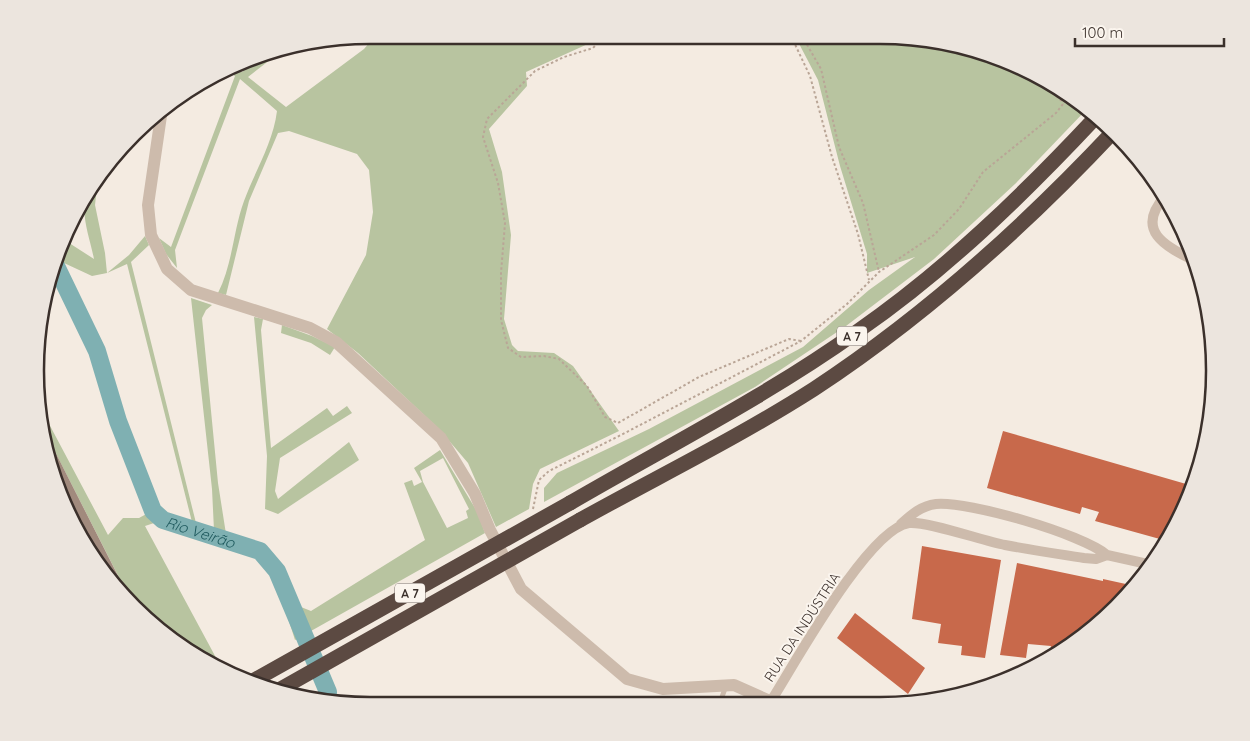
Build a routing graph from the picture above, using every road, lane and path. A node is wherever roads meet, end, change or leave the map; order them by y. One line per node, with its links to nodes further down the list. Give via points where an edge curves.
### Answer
1 (597, 44): 13 (path, via 535,71 486,119 483,137 498,183 505,223 501,320 508,348 521,357 559,359 587,386 605,418 618,423 700,377 789,339)
2 (794, 44): 12 (path, via 810,76 858,234)
3 (806, 44): 11 (path, via 820,68 839,147 863,203)
4 (1056, 96): 5 (path)
5 (1064, 103): 11 (path, via 983,172 959,209 934,235)
6 (160, 121): 22 (street, via 148,205 151,235 167,269 191,290 310,328 336,342 441,438 475,494 521,589 626,679 663,689)
7 (1091, 122): 20 (highway, A 7, bridge, via 968,244 859,331 761,394)
8 (1108, 137): 21 (highway, A 7, bridge, via 984,260 879,344 792,402)
9 (1160, 203): 10 (street, via 1154,210 1152,222 1155,233 1164,244)
10 (1185, 256)
11 (879, 272): 12 (path)
12 (869, 282): 13 (path)
13 (800, 341): 15 (path, via 549,470 539,480)
14 (62, 479): 17 (main road)
15 (532, 514)
16 (899, 526): 18 (street, RUA DA INDÚSTRIA, via 916,523 1005,545 1084,558 1096,559); 18 (street, RUA DA INDÚSTRIA, via 917,509 952,504 1003,515 1085,542); 25 (street, RUA DA INDÚSTRIA, via 877,545 836,594)
17 (100, 553)
18 (1106, 555): 19 (street, RUA DA INDÚSTRIA)
19 (1143, 563)
20 (259, 678)
21 (286, 686)
22 (726, 686): 23 (lane); 24 (street, via 734,685)
23 (722, 697)
24 (761, 697)
25 (778, 697)

